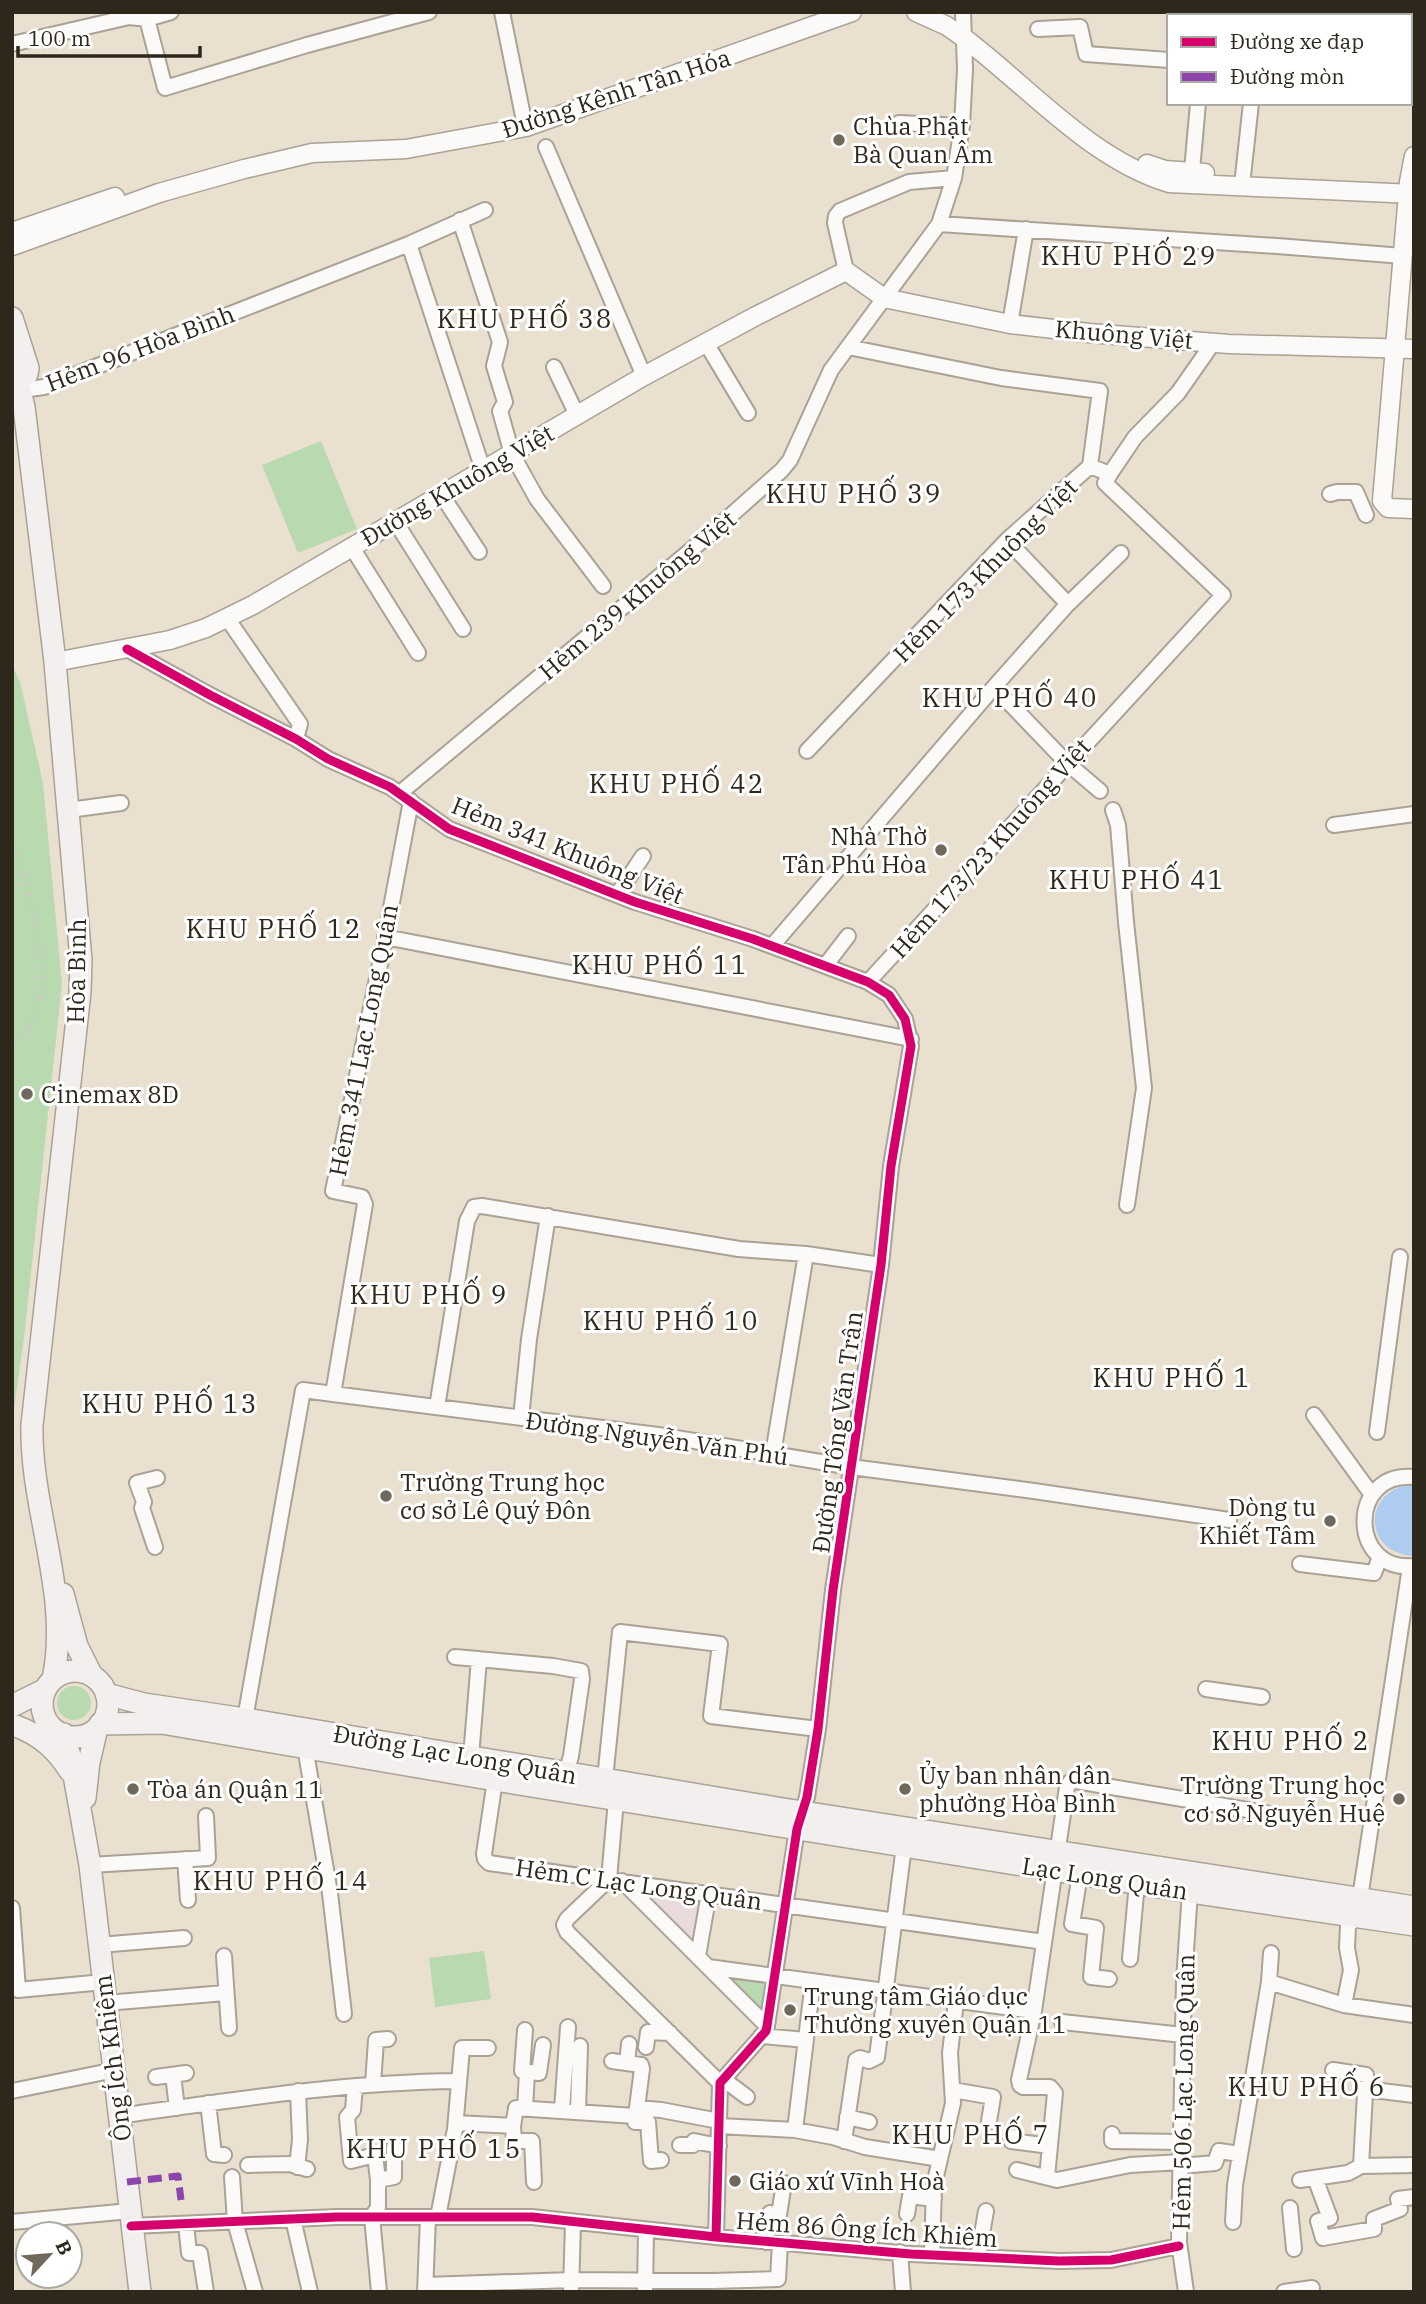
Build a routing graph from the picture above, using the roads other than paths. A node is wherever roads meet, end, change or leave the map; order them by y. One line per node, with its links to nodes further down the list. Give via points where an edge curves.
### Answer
1 (171, 12): 9 (street)
2 (429, 12): 9 (street, via 165,88)
3 (502, 12): 16 (street)
4 (826, 12): 16 (street, Đường Kênh Tân Hóa)
5 (852, 12): 16 (street, Đường Kênh Tân Hóa)
6 (916, 12): 10 (street, via 947,26)
7 (942, 12): 10 (street)
8 (128, 15): 9 (street); 12 (street)
9 (146, 19)
10 (964, 25): 18 (street, Hẻm 239 Khuông Việt); 23 (street, via 1113,146 1141,162)
11 (1038, 29): 13 (street, via 1080,27 1086,54)
12 (12, 44)
13 (1167, 60)
14 (1198, 105): 23 (street)
15 (1251, 105): 21 (street)
16 (538, 115): 29 (street, Đường Kênh Tân Hóa, via 417,139 310,144 242,159); 31 (street, Đường Kênh Tân Hóa, via 430,146 312,153 244,169)
17 (898, 123): 18 (street)
18 (962, 126): 22 (street, Hẻm 239 Khuông Việt)
19 (546, 147): 44 (street)
20 (1414, 156): 24 (street)
21 (1243, 176): 23 (street); 24 (street)
22 (954, 178): 27 (street, Hẻm 239 Khuông Việt); 33 (street, via 909,182 840,211 835,223)
23 (1192, 178): 24 (street)
24 (1411, 188): 32 (street)
25 (485, 210): 26 (street, Hẻm 96 Hòa Bình)
26 (460, 220): 30 (street, Hẻm 96 Hòa Bình); 48 (street, via 500,342 494,366 505,401 500,411)
27 (939, 224): 28 (street); 34 (street, Hẻm 239 Khuông Việt)
28 (1026, 229): 32 (street); 36 (street)
29 (12, 232)
30 (409, 244): 45 (street, Hẻm 96 Hòa Bình, via 44,387); 50 (street)
31 (12, 246)
32 (1403, 256): 40 (street)
33 (846, 271): 34 (street, Khuông Việt); 38 (street, Đường Khuông Việt)
34 (884, 298): 36 (street, Khuông Việt); 39 (street, Hẻm 239 Khuông Việt)
35 (12, 318): 45 (main road, via 29,368)
36 (1010, 324): 37 (street, Khuông Việt)
37 (1213, 342): 40 (street, Khuông Việt); 51 (street, Hẻm 173 Khuông Việt, via 1178,393 1135,437)
38 (706, 343): 44 (street, Đường Khuông Việt); 46 (street)
39 (848, 347): 49 (street, via 1001,378 1100,391); 73 (street, Hẻm 239 Khuông Việt, via 831,370 782,470)
40 (1394, 348): 41 (street, Khuông Việt); 54 (street, via 1382,501 1388,508)
41 (1414, 349)
42 (12, 359): 45 (main road)
43 (554, 367): 47 (street)
44 (644, 376): 47 (street, Đường Khuông Việt)
45 (22, 390): 67 (main road, Hòa Bình)
46 (748, 413)
47 (577, 415): 48 (street, Đường Khuông Việt)
48 (512, 454): 50 (street, Đường Khuông Việt); 61 (street, via 537,499)
49 (1090, 466): 51 (street, Hẻm 173 Khuông Việt); 57 (street, Hẻm 173 Khuông Việt)
50 (483, 470): 52 (street, Đường Khuông Việt)
51 (1110, 474): 71 (street, Hẻm 173/23 Khuông Việt, via 1105,482 1223,595)
52 (442, 494): 56 (street, Đường Khuông Việt); 59 (street)
53 (1330, 494): 55 (street, via 1356,492)
54 (1414, 509)
55 (1366, 515)
56 (395, 521): 58 (street, Đường Khuông Việt); 64 (street)
57 (1007, 540): 62 (street); 70 (street, Hẻm 173 Khuông Việt)
58 (351, 547): 63 (street, Đường Khuông Việt); 66 (street)
59 (479, 552)
60 (1121, 553): 62 (street)
61 (603, 586)
62 (1066, 606): 68 (street)
63 (227, 618): 65 (street, Đường Khuông Việt, via 170,640); 69 (street, via 300,724)
64 (463, 629)
65 (127, 649): 67 (street, Đường Khuông Việt); 69 (street, Hẻm 341 Khuông Việt)
66 (418, 653)
67 (55, 662): 75 (main road, Hòa Bình)
68 (994, 687): 71 (street); 83 (street)
69 (296, 739): 73 (street, Hẻm 341 Khuông Việt)
70 (807, 751)
71 (1067, 763): 72 (street); 85 (street, Hẻm 173/23 Khuông Việt)
72 (1100, 792)
73 (406, 797): 80 (street, Hẻm 341 Khuông Việt, via 449,829); 82 (street, Hẻm 341 Lạc Long Quân)
74 (121, 803): 75 (street)
75 (69, 810): 105 (main road, Hòa Bình, via 80,992 32,1436)
76 (1113, 810): 87 (street, via 1144,1088)
77 (1414, 814): 78 (street)
78 (1334, 825)
79 (643, 856): 80 (street)
80 (617, 895): 83 (street, Hẻm 341 Khuông Việt)
81 (848, 936): 84 (street)
82 (385, 937): 86 (street); 92 (street, Hẻm 341 Lạc Long Quân, via 332,1191 359,1196 365,1202)
83 (772, 947): 84 (street, Hẻm 341 Khuông Việt)
84 (825, 966): 85 (street, Hẻm 341 Khuông Việt)
85 (868, 982): 86 (street, Hẻm 341 Khuông Việt, via 898,1005)
86 (911, 1039): 91 (street, Đường Tống Văn Trân)
87 (1127, 1205)
88 (548, 1216): 89 (street, via 739,1249); 93 (street, via 482,1206 470,1212); 95 (street)
89 (806, 1254): 91 (street); 97 (street)
90 (1400, 1257): 96 (street)
91 (881, 1265): 98 (street, Đường Tống Văn Trân)
92 (333, 1394): 93 (street, Đường Nguyễn Văn Phú); 115 (street, via 303,1390)
93 (437, 1407): 95 (street, Đường Nguyễn Văn Phú)
94 (1314, 1415): 101 (street)
95 (521, 1418): 97 (street, Đường Nguyễn Văn Phú, via 658,1434)
96 (1377, 1432)
97 (773, 1454): 98 (street, Đường Nguyễn Văn Phú)
98 (851, 1467): 102 (street, Đường Nguyễn Văn Phú); 118 (street, Đường Tống Văn Trân)
99 (1414, 1477): 101 (street, via 1388,1481)
100 (157, 1478): 103 (street, via 137,1483)
101 (1372, 1496): 104 (street, via 1363,1521 1371,1547)
102 (1229, 1520)
103 (155, 1547)
104 (1380, 1557): 106 (street, via 1374,1573); 107 (street)
105 (51, 1559): 110 (main road, via 77,1646); 111 (main road, via 57,1650)
106 (1300, 1564)
107 (1412, 1567): 142 (street)
108 (455, 1657): 109 (street)
109 (479, 1659): 121 (street); 122 (street, via 581,1671)
110 (92, 1676): 111 (main road, via 67,1672); 113 (main road)
111 (50, 1684): 116 (main road); 119 (main road, via 43,1696 43,1711)
112 (1206, 1689): 114 (street)
113 (106, 1694): 115 (main road, Đường Lạc Long Quân); 117 (main road, via 107,1710)
114 (1262, 1697)
115 (245, 1718): 121 (main road, Đường Lạc Long Quân)
116 (14, 1720): 119 (main road); 123 (main road, via 52,1748)
117 (99, 1726): 119 (main road, via 82,1736); 120 (main road, Đường Lạc Long Quân, via 162,1723); 130 (main road, via 89,1762)
118 (818, 1729): 124 (street, via 711,1716 720,1644 620,1632); 129 (street, Đường Tống Văn Trân)
119 (59, 1731): 123 (main road)
120 (305, 1747): 125 (main road, Đường Lạc Long Quân); 164 (street, via 330,1893)
121 (471, 1757): 122 (main road, Đường Lạc Long Quân)
122 (566, 1773): 124 (main road, Đường Lạc Long Quân)
123 (74, 1778): 130 (main road)
124 (605, 1779): 129 (main road, Đường Lạc Long Quân)
125 (495, 1780): 126 (main road, Đường Lạc Long Quân); 136 (street, Hẻm C Lạc Long Quân, via 484,1854 489,1863)
126 (616, 1800): 129 (main road, Đường Lạc Long Quân); 136 (street)
127 (1266, 1813): 133 (street, via 1070,1782)
128 (206, 1816): 132 (street, via 208,1858)
129 (801, 1820): 131 (main road, Lạc Long Quân); 133 (main road, Lạc Long Quân); 141 (street, Đường Tống Văn Trân)
130 (83, 1824): 134 (main road, Ông Ích Khiêm)
131 (904, 1846): 133 (main road, Lạc Long Quân); 145 (street)
132 (184, 1859): 134 (street); 140 (street)
133 (1057, 1861): 135 (main road, Lạc Long Quân); 142 (main road, Lạc Long Quân); 148 (street)
134 (90, 1865): 149 (main road, Ông Ích Khiêm)
135 (1080, 1874): 137 (main road, Lạc Long Quân); 155 (street, via 1072,1924 1098,1930 1091,1977)
136 (615, 1880): 139 (street, Hẻm C Lạc Long Quân); 153 (street); 171 (street, via 564,1925)
137 (1137, 1883): 138 (main road, Lạc Long Quân); 152 (street)
138 (1190, 1892): 142 (main road, Lạc Long Quân); 172 (street, Hẻm 506 Lạc Long Quân)
139 (709, 1894): 141 (street, Hẻm C Lạc Long Quân); 153 (street)
140 (188, 1900)
141 (785, 1904): 145 (street, Hẻm C Lạc Long Quân); 154 (street, Đường Tống Văn Trân)
142 (1359, 1907): 143 (main road, Lạc Long Quân); 146 (main road, Lạc Long Quân); 162 (street, via 1348,1926 1351,1970)
143 (1414, 1907)
144 (12, 1908): 158 (street, via 18,1990)
145 (894, 1922): 148 (street, Hẻm C Lạc Long Quân); 159 (street)
146 (1414, 1925)
147 (184, 1938): 149 (street)
148 (1044, 1942): 163 (street)
149 (99, 1945): 158 (main road, Ông Ích Khiêm)
150 (1271, 1954): 157 (street)
151 (224, 1956): 160 (street)
152 (1130, 1959)
153 (703, 1962): 154 (street); 170 (street)
154 (775, 1976): 156 (street); 170 (street, Đường Tống Văn Trân)
155 (1109, 1979)
156 (813, 1981): 159 (street); 174 (street)
157 (1269, 1982): 162 (street); 218 (street)
158 (105, 1992): 160 (street); 182 (main road, Ông Ích Khiêm)
159 (884, 1992): 161 (street); 203 (street, via 877,2057 856,2060)
160 (225, 1993): 168 (street)
161 (956, 2001): 163 (street); 191 (street, via 950,2053)
162 (1344, 2005): 165 (street)
163 (1034, 2011): 216 (street, via 1020,2085 1054,2089)
164 (344, 2014)
165 (1414, 2015)
166 (1062, 2022): 172 (street)
167 (568, 2027): 199 (street)
168 (229, 2028)
169 (525, 2031): 184 (street, via 522,2071)
170 (764, 2031): 174 (street); 187 (street)
171 (670, 2033): 178 (street, via 648,2032); 187 (street)
172 (1183, 2035): 213 (street, Hẻm 506 Lạc Long Quân)
173 (388, 2039): 188 (street, via 376,2040)
174 (806, 2040): 209 (street)
175 (629, 2044): 181 (street)
176 (543, 2045): 184 (street, via 539,2073)
177 (580, 2046): 200 (street)
178 (646, 2046)
179 (488, 2048): 186 (street, via 462,2048)
180 (612, 2061): 181 (street)
181 (627, 2063): 201 (street, via 642,2068)
182 (115, 2070): 192 (street); 202 (main road, Ông Ích Khiêm)
183 (1333, 2070): 190 (street, via 1366,2075)
184 (527, 2072): 198 (street)
185 (156, 2077): 197 (street, via 179,2074)
186 (459, 2081): 188 (street); 206 (street)
187 (722, 2081): 195 (street); 207 (street)
188 (373, 2084): 189 (street)
189 (355, 2086): 193 (street); 230 (street, via 353,2110 346,2117 351,2161 375,2154)
190 (1365, 2089): 194 (street); 225 (street)
191 (953, 2090): 204 (street, via 993,2096); 220 (street)
192 (12, 2091)
193 (298, 2091): 196 (street); 223 (street, via 302,2168)
194 (1414, 2095)
195 (747, 2097)
196 (208, 2104): 197 (street); 219 (street, via 214,2154)
197 (177, 2108): 202 (street)
198 (525, 2109): 199 (street); 208 (street, via 516,2108)
199 (562, 2110): 200 (street)
200 (578, 2111): 201 (street)
201 (636, 2112): 207 (street, via 661,2110); 221 (street, via 635,2122 648,2122 651,2161)
202 (119, 2116): 241 (main road, Ông Ích Khiêm)
203 (847, 2117): 205 (street); 212 (street)
204 (989, 2120)
205 (869, 2122)
206 (456, 2123): 208 (street); 240 (street)
207 (719, 2124): 209 (street); 215 (street)
208 (513, 2126): 232 (street, via 514,2141 531,2141)
209 (795, 2130): 212 (street)
210 (1112, 2134): 213 (street, via 1112,2141)
211 (1013, 2137): 216 (street, via 1012,2141)
212 (844, 2141): 220 (street)
213 (1181, 2142): 222 (street, Hẻm 506 Lạc Long Quân)
214 (680, 2145): 215 (street, via 694,2145 694,2141)
215 (719, 2146): 249 (street)
216 (1050, 2146): 228 (street)
217 (394, 2147): 230 (street, via 394,2177)
218 (1240, 2154): 222 (street, via 1219,2151 1215,2163); 246 (street)
219 (224, 2155)
220 (940, 2159): 235 (street)
221 (661, 2160)
222 (1181, 2164): 228 (street, via 1130,2165 1057,2180); 251 (street, Hẻm 506 Lạc Long Quân)
223 (248, 2165)
224 (1414, 2165): 225 (street)
225 (1361, 2166): 229 (street)
226 (1017, 2170): 228 (street)
227 (233, 2177): 244 (street)
228 (1047, 2177)
229 (1315, 2178): 231 (street); 234 (street, via 1330,2218 1318,2221 1323,2238 1374,2229 1374,2219 1400,2209 1398,2199)
230 (378, 2180): 239 (street, via 378,2207)
231 (1300, 2180)
232 (534, 2182)
233 (784, 2183): 250 (street, via 779,2215 770,2213)
234 (1414, 2197)
235 (934, 2199): 238 (street, via 910,2196); 254 (street)
236 (1290, 2208): 252 (street)
237 (986, 2211): 255 (street)
238 (908, 2214)
239 (372, 2217): 240 (street, Hẻm 86 Ông Ích Khiêm); 242 (street, Hẻm 86 Ông Ích Khiêm); 265 (street)
240 (433, 2217): 245 (street, Hẻm 86 Ông Ích Khiêm, via 532,2217); 258 (street)
241 (131, 2218): 243 (street, Hẻm 86 Ông Ích Khiêm); 247 (street, Hẻm 86 Ông Ích Khiêm); 260 (main road, Ông Ích Khiêm)
242 (293, 2219): 244 (street, Hẻm 86 Ông Ích Khiêm); 264 (street)
243 (12, 2222)
244 (235, 2222): 247 (street, Hẻm 86 Ông Ích Khiêm); 263 (street)
245 (573, 2222): 248 (street, Hẻm 86 Ông Ích Khiêm); 256 (street)
246 (1233, 2222)
247 (187, 2224): 261 (street, via 189,2253 200,2253)
248 (646, 2230): 249 (street, Hẻm 86 Ông Ích Khiêm); 257 (street)
249 (716, 2237): 250 (street, Hẻm 86 Ông Ích Khiêm)
250 (773, 2242): 253 (street, Hẻm 86 Ông Ích Khiêm); 257 (street, via 778,2279)
251 (1179, 2246): 255 (street, Hẻm 86 Ông Ích Khiêm, via 1111,2260); 267 (street, Hẻm 506 Lạc Long Quân)
252 (1294, 2249)
253 (900, 2252): 254 (street, Hẻm 86 Ông Ích Khiêm); 266 (street)
254 (932, 2254): 255 (street, Hẻm 86 Ông Ích Khiêm)
255 (978, 2257)
256 (571, 2286): 257 (street); 258 (street)
257 (645, 2286)
258 (425, 2288)
259 (1312, 2288): 268 (street)
260 (140, 2292)
261 (208, 2292): 262 (street)
262 (215, 2292)
263 (255, 2292)
264 (310, 2292)
265 (379, 2292)
266 (903, 2292)
267 (1186, 2292)
268 (1284, 2292)

